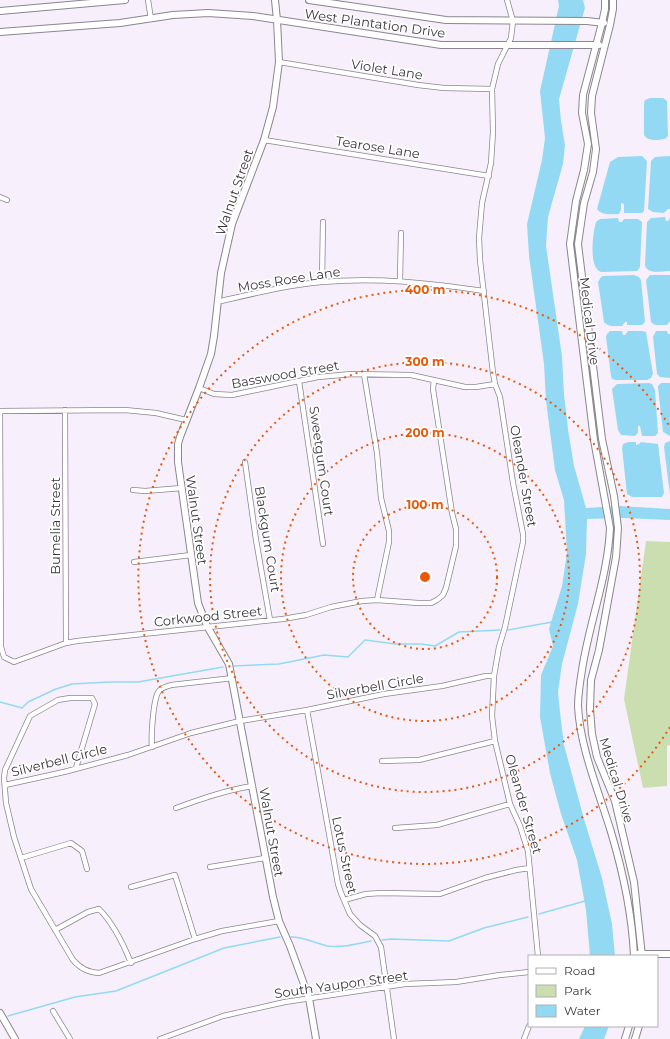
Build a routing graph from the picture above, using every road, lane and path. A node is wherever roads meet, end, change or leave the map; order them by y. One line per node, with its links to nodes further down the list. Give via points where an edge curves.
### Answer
1 (125, 0): 9 (street)
2 (148, 0): 10 (street)
3 (274, 0): 11 (street, Walnut Street)
4 (309, 0): 8 (street, West Plantation Drive)
5 (507, 0): 12 (street, Oleander Street)
6 (605, 0): 13 (street, Medical Drive)
7 (613, 0): 14 (street, Medical Drive)
8 (355, 3): 12 (street, West Plantation Drive, via 446,20)
9 (0, 10)
10 (151, 19): 11 (street, West Plantation Drive, via 208,13); 15 (street, West Plantation Drive)
11 (277, 20): 16 (street, West Plantation Drive, via 441,45); 19 (street, Walnut Street)
12 (513, 21): 13 (street, West Plantation Drive); 16 (street, Oleander Street)
13 (602, 23): 14 (street, West Plantation Drive); 17 (street, Medical Drive)
14 (610, 25): 18 (street, Medical Drive)
15 (0, 32)
16 (508, 44): 17 (street, West Plantation Drive); 22 (street, Oleander Street, via 498,64)
17 (596, 45): 18 (street, West Plantation Drive); 20 (street, Medical Drive)
18 (604, 46): 21 (street, Medical Drive)
19 (279, 62): 22 (street, Violet Lane, via 418,85); 23 (street, Walnut Street, via 273,107)
20 (589, 72): 21 (street); 25 (street, Medical Drive, via 583,95 582,113)
21 (597, 74): 24 (street, Medical Drive, via 591,113)
22 (492, 89): 26 (street, Oleander Street, via 493,147)
23 (264, 140): 26 (street, Tearose Lane); 34 (street, Walnut Street, via 232,224)
24 (596, 149): 25 (street); 46 (street, Medical Drive, via 578,244 602,439)
25 (587, 150): 47 (street, Medical Drive, via 570,244 590,411)
26 (489, 176): 33 (street, Oleander Street, via 482,203 479,238)
27 (0, 197): 28 (street)
28 (7, 200)
29 (323, 222): 32 (street)
30 (401, 233): 31 (street)
31 (400, 281): 32 (street, Moss Rose Lane); 33 (street, Moss Rose Lane)
32 (322, 282): 34 (street, Moss Rose Lane)
33 (484, 292): 38 (street, Oleander Street)
34 (217, 302): 39 (street, Walnut Street, via 212,350)
35 (364, 374): 36 (street, Basswood Street, via 331,375); 37 (street, Basswood Street, via 406,375); 51 (street, via 377,453 381,498 389,531)
36 (299, 380): 39 (street, Basswood Street, via 228,395 214,394); 48 (street, Sweetgum Court)
37 (434, 380): 38 (street, Basswood Street, via 466,387); 51 (street, Corkwood Street, via 433,390 456,529 456,546 446,588 443,595 431,603)
38 (495, 384): 55 (street, Oleander Street, via 500,397 523,542)
39 (199, 388): 42 (street, Walnut Street)
40 (65, 410): 41 (street); 42 (street, via 143,411); 54 (street, Bumelia Street)
41 (0, 411): 54 (street, Corkwood Street, via 1,652 14,662)
42 (186, 420): 44 (street, Walnut Street, via 177,453)
43 (245, 462): 52 (street, Blackgum Court)
44 (182, 488): 45 (street); 49 (street, Walnut Street)
45 (133, 490)
46 (614, 494): 47 (street); 81 (street, Medical Drive, via 618,522 616,556 591,680 590,709 597,757 615,801 634,882)
47 (604, 496): 80 (street, Medical Drive, via 609,540 584,658 578,706 591,771 626,889)
48 (323, 544)
49 (191, 555): 50 (street); 53 (street, Walnut Street, via 198,603)
50 (134, 562)
51 (377, 600): 52 (street, Corkwood Street)
52 (270, 620): 53 (street, Corkwood Street)
53 (208, 626): 54 (street, Corkwood Street); 56 (street, Walnut Street, via 229,664)
54 (66, 643)
55 (494, 676): 57 (street, Silverbell Circle); 59 (street, Oleander Street, via 492,716)
56 (233, 678): 58 (street, Walnut Street); 60 (street, via 162,688 158,692 156,702)
57 (307, 710): 58 (street, Silverbell Circle); 74 (street, Lotus Street, via 338,884)
58 (240, 721): 60 (street, Silverbell Circle, via 191,733); 64 (street, Walnut Street)
59 (495, 741): 61 (street, via 419,760); 65 (street, Oleander Street)
60 (152, 747): 62 (street, Silverbell Circle)
61 (382, 761)
62 (76, 768): 63 (street, Silverbell Circle); 63 (street, via 95,704 92,698 58,700 30,716 5,770)
63 (5, 785): 68 (street, Silverbell Circle, via 6,803)
64 (253, 786): 66 (street, via 234,789); 69 (street, Walnut Street)
65 (510, 804): 67 (street, via 437,825); 71 (street, Oleander Street, via 524,838)
66 (176, 808)
67 (395, 828)
68 (21, 858): 72 (street, via 71,843 82,851); 76 (street, Silverbell Circle, via 31,889)
69 (265, 858): 70 (street); 75 (street, Walnut Street)
70 (210, 867)
71 (530, 868): 74 (street, via 486,878 440,894 381,893); 79 (street, Oleander Street)
72 (87, 869)
73 (131, 887): 77 (street, via 175,875)
74 (344, 900): 84 (street, Lotus Street, via 350,914 375,936 379,943)
75 (279, 921): 77 (street, Silverbell Circle, via 222,931); 85 (street, Walnut Street)
76 (55, 930): 82 (street, Silverbell Circle, via 73,960 85,970 99,973); 82 (street, via 98,909 123,943)
77 (195, 939): 82 (street, Silverbell Circle)
78 (670, 954): 81 (street)
79 (538, 955)
80 (634, 955): 81 (street)
81 (642, 955)
82 (131, 963)
83 (528, 972): 84 (street, South Yaupon Street)
84 (386, 988): 85 (street, South Yaupon Street); 95 (street, Lotus Street)
85 (309, 998): 93 (street, South Yaupon Street, via 223,1016); 94 (street, Walnut Street)
86 (53, 1011): 92 (street)
87 (0, 1013): 91 (street)
88 (529, 1027): 96 (street)
89 (629, 1027): 97 (street)
90 (639, 1027): 98 (street)
91 (15, 1039)
92 (70, 1039)
93 (160, 1039)
94 (316, 1039)
95 (394, 1039)
96 (524, 1039)
97 (625, 1039)
98 (635, 1039)

